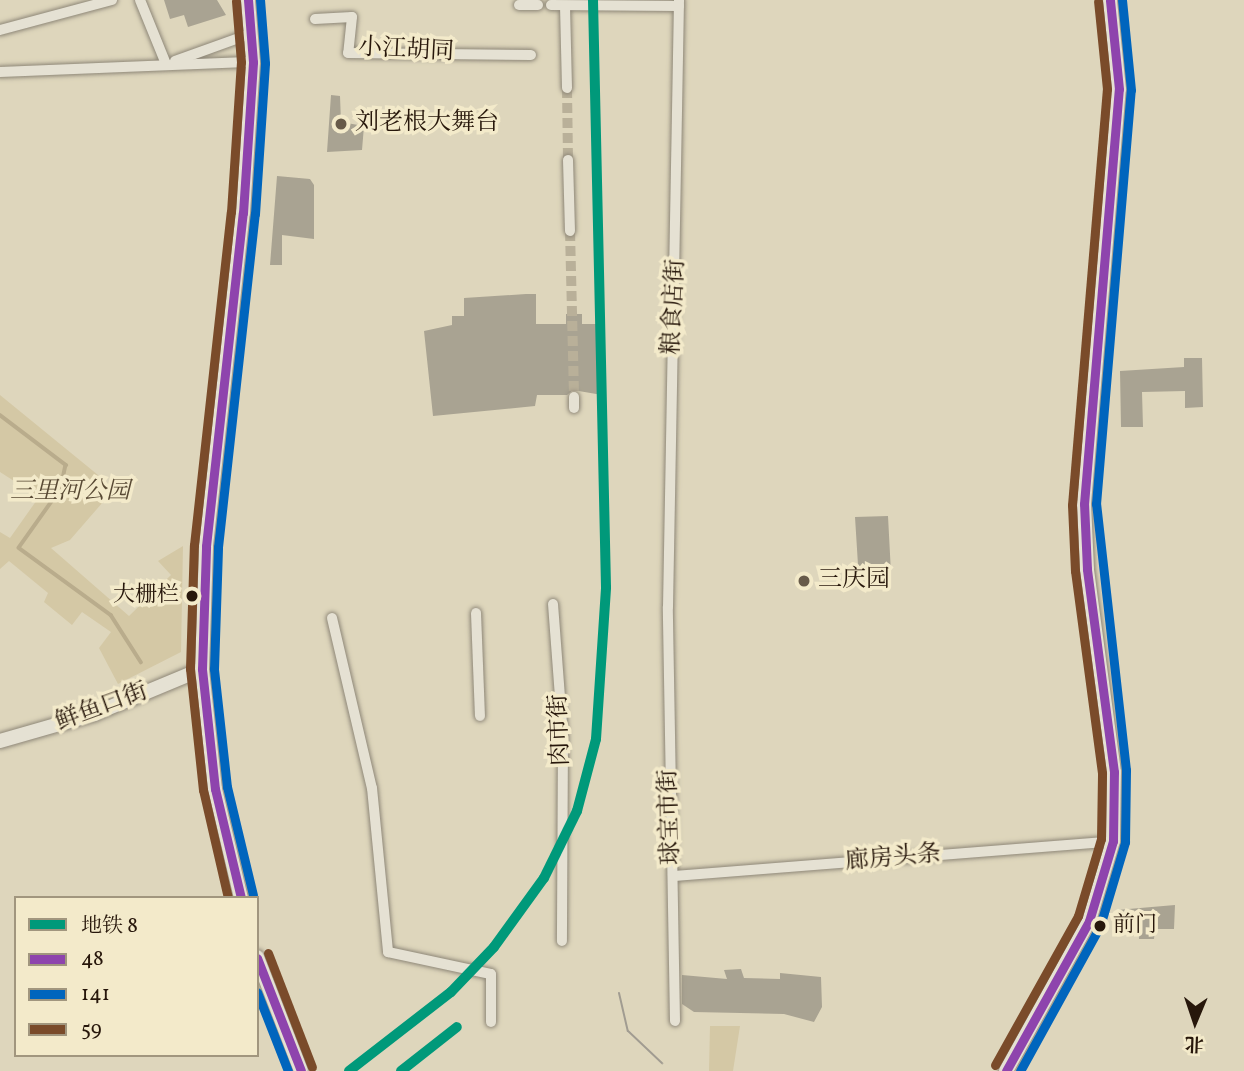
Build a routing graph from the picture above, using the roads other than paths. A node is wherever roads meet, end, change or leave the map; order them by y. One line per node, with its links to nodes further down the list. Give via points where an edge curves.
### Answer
1 (112, 0): 11 (street)
2 (140, 0): 15 (street)
3 (248, 0): 12 (main road)
4 (1110, 0): 29 (main road, via 1119,89 1084,504 1087,569 1114,772)
5 (679, 3): 9 (street); 24 (street, 粮食店街)
6 (519, 5): 7 (street)
7 (538, 5)
8 (551, 5): 9 (street)
9 (565, 6): 17 (street)
10 (315, 19): 13 (street, 小江胡同, via 352,17 348,53)
11 (0, 30)
12 (250, 34): 14 (main road); 15 (street)
13 (531, 55)
14 (253, 62): 15 (street); 26 (main road, via 237,274 206,546)
15 (166, 64): 16 (street)
16 (0, 72)
17 (567, 88)
18 (568, 160): 19 (street)
19 (570, 231)
20 (574, 397): 21 (street)
21 (574, 408)
22 (553, 604): 32 (street, 肉市街, via 563,737)
23 (476, 613): 27 (street)
24 (671, 613): 30 (street, 球宝市街)
25 (332, 618): 35 (street, via 372,788 388,952 491,974)
26 (202, 669): 28 (main road, 鲜鱼口街, via 94,714); 31 (main road, via 215,789)
27 (480, 716)
28 (0, 741)
29 (1113, 841): 30 (street, 廊房头条); 37 (main road, via 1089,921)
30 (673, 876): 34 (street, 球宝市街)
31 (241, 896)
32 (562, 941)
33 (259, 962): 36 (main road)
34 (676, 1021)
35 (491, 1022)
36 (302, 1071)
37 (1006, 1071)

